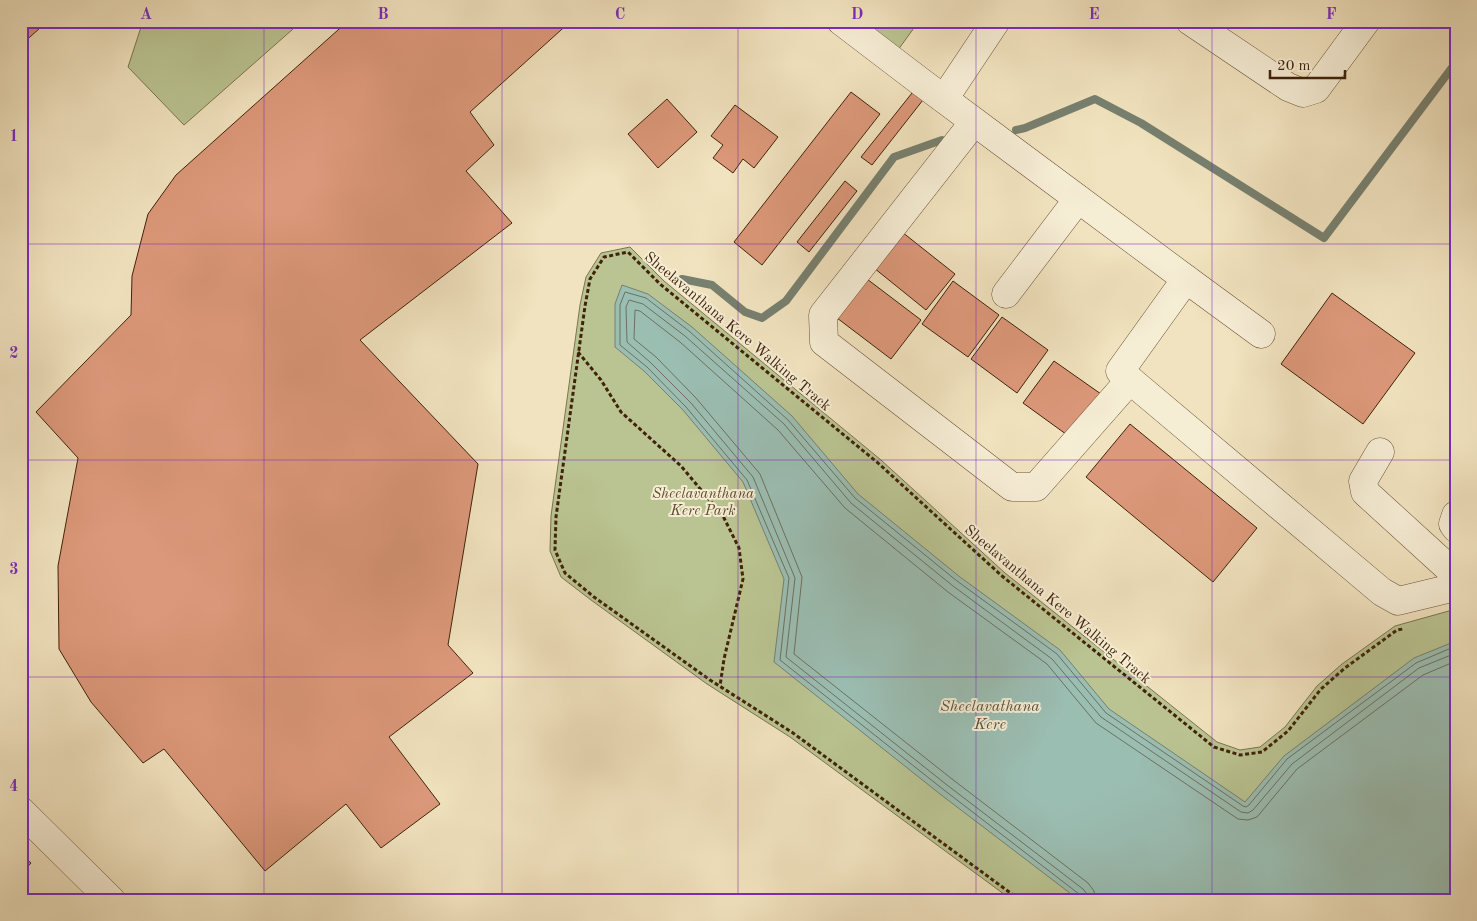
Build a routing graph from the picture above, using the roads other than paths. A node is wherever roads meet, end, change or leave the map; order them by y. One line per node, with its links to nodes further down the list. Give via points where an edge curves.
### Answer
1 (841, 21): 5 (street)
2 (996, 21): 5 (street)
3 (1366, 21): 4 (street, via 1316,90 1303,93 1288,87)
4 (1203, 25)
5 (944, 99): 6 (street)
6 (974, 122): 7 (street); 11 (street, via 823,315 824,342 1012,487 1036,487)
7 (1078, 199): 8 (street); 9 (street)
8 (1186, 279): 10 (street); 11 (street, via 1120,371)
9 (1006, 294)
10 (1261, 334)
11 (1130, 380): 16 (street, via 1382,592 1398,601)
12 (1380, 452): 15 (street, via 1363,481 1365,492)
13 (1456, 515): 14 (street, via 1452,524)
14 (1456, 528)
15 (1456, 575)
16 (1456, 587)
17 (21, 811): 18 (street)
18 (111, 900)

